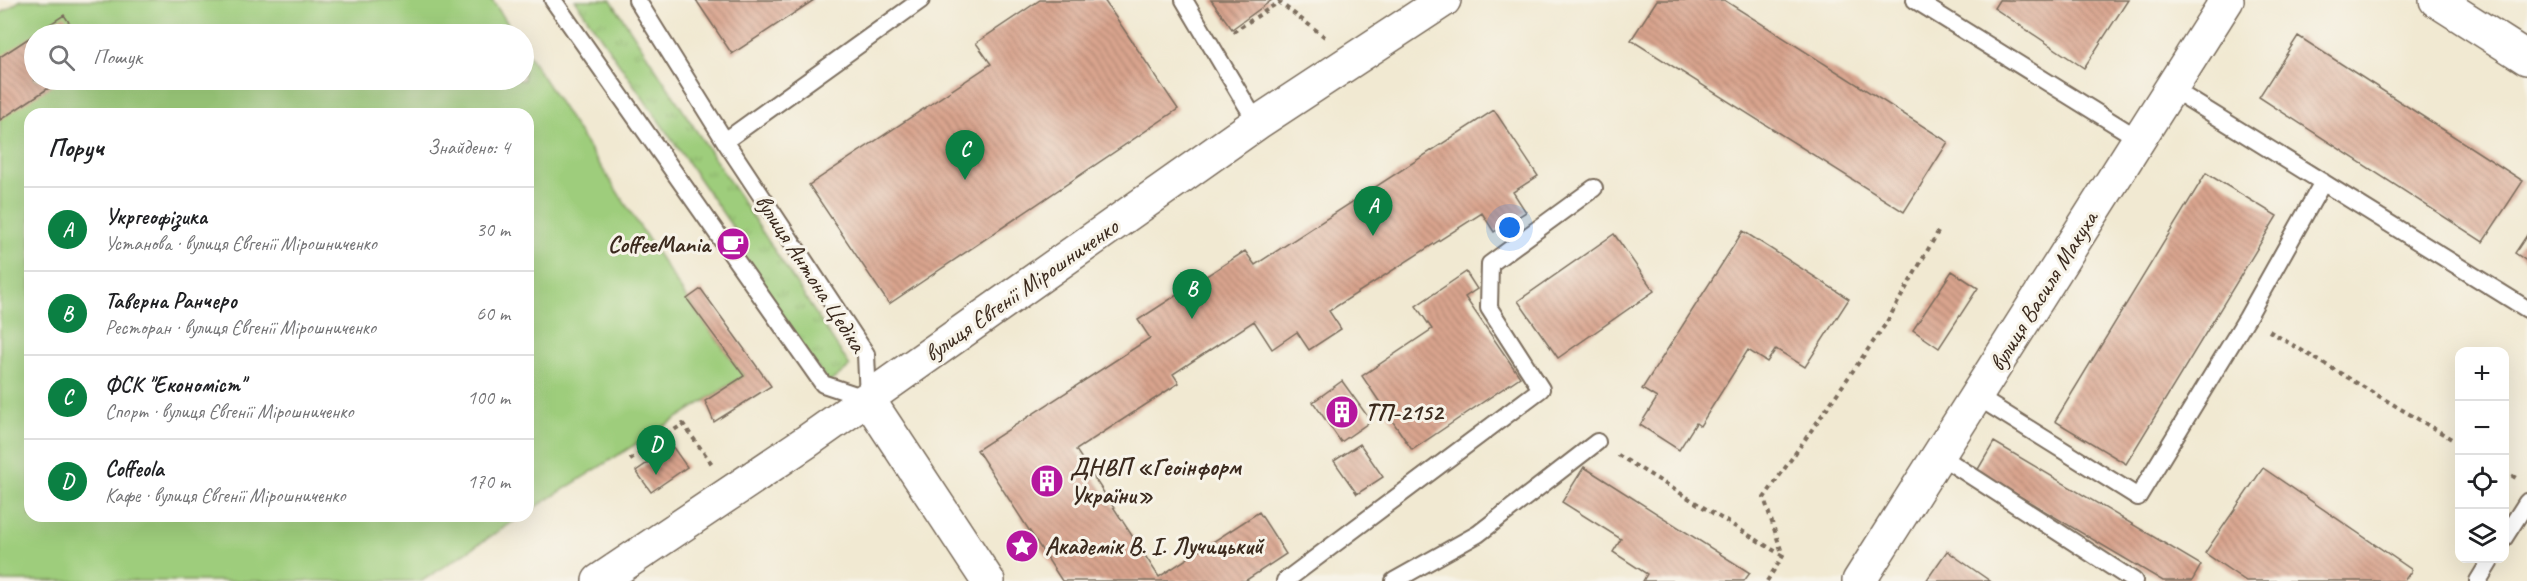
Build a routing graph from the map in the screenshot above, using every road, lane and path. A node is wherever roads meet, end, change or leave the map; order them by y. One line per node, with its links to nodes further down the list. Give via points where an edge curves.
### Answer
1 (553, 0): 22 (lane, via 823,384)
2 (637, 0): 15 (lane, вулиця Антона Цедіка)
3 (921, 0): 15 (lane)
4 (1184, 0): 10 (lane)
5 (1444, 0): 13 (street, вулиця Євгенії Мірошниченко)
6 (1916, 0): 14 (lane)
7 (2227, 0): 12 (street, вулиця Василя Макуха)
8 (2436, 0): 11 (street)
9 (1334, 43): 10 (path, via 1279,2)
10 (1212, 46): 13 (lane)
11 (2527, 58)
12 (2171, 88): 14 (street, вулиця Василя Макуха); 16 (lane)
13 (1257, 123): 22 (street, вулиця Євгенії Мірошниченко)
14 (2139, 139): 21 (street, вулиця Василя Макуха)
15 (725, 141): 22 (lane, вулиця Антона Цедіка, via 866,354)
16 (2323, 182): 19 (lane); 20 (lane)
17 (1594, 188): 34 (lane, via 1490,264 1489,308 1541,389)
18 (1938, 232): 30 (path, via 1885,325 1764,498)
19 (2527, 309)
20 (2247, 318): 21 (lane, via 2138,497); 23 (path)
21 (1976, 396): 25 (street, вулиця Василя Макуха)
22 (868, 399): 32 (street, вулиця Євгенії Мірошниченко); 33 (street)
23 (2455, 441)
24 (1597, 442): 30 (path); 35 (lane, via 1478,534)
25 (1939, 454): 37 (street, вулиця Василя Макуха); 38 (lane)
26 (630, 460): 27 (path, via 683,424)
27 (713, 464)
28 (2527, 502): 29 (lane)
29 (2509, 531)
30 (1783, 556): 36 (path)
31 (2489, 563): 39 (lane)
32 (599, 581)
33 (988, 581)
34 (1285, 581)
35 (1394, 581)
36 (1767, 581)
37 (1859, 581)
38 (2134, 581)
39 (2478, 581)

